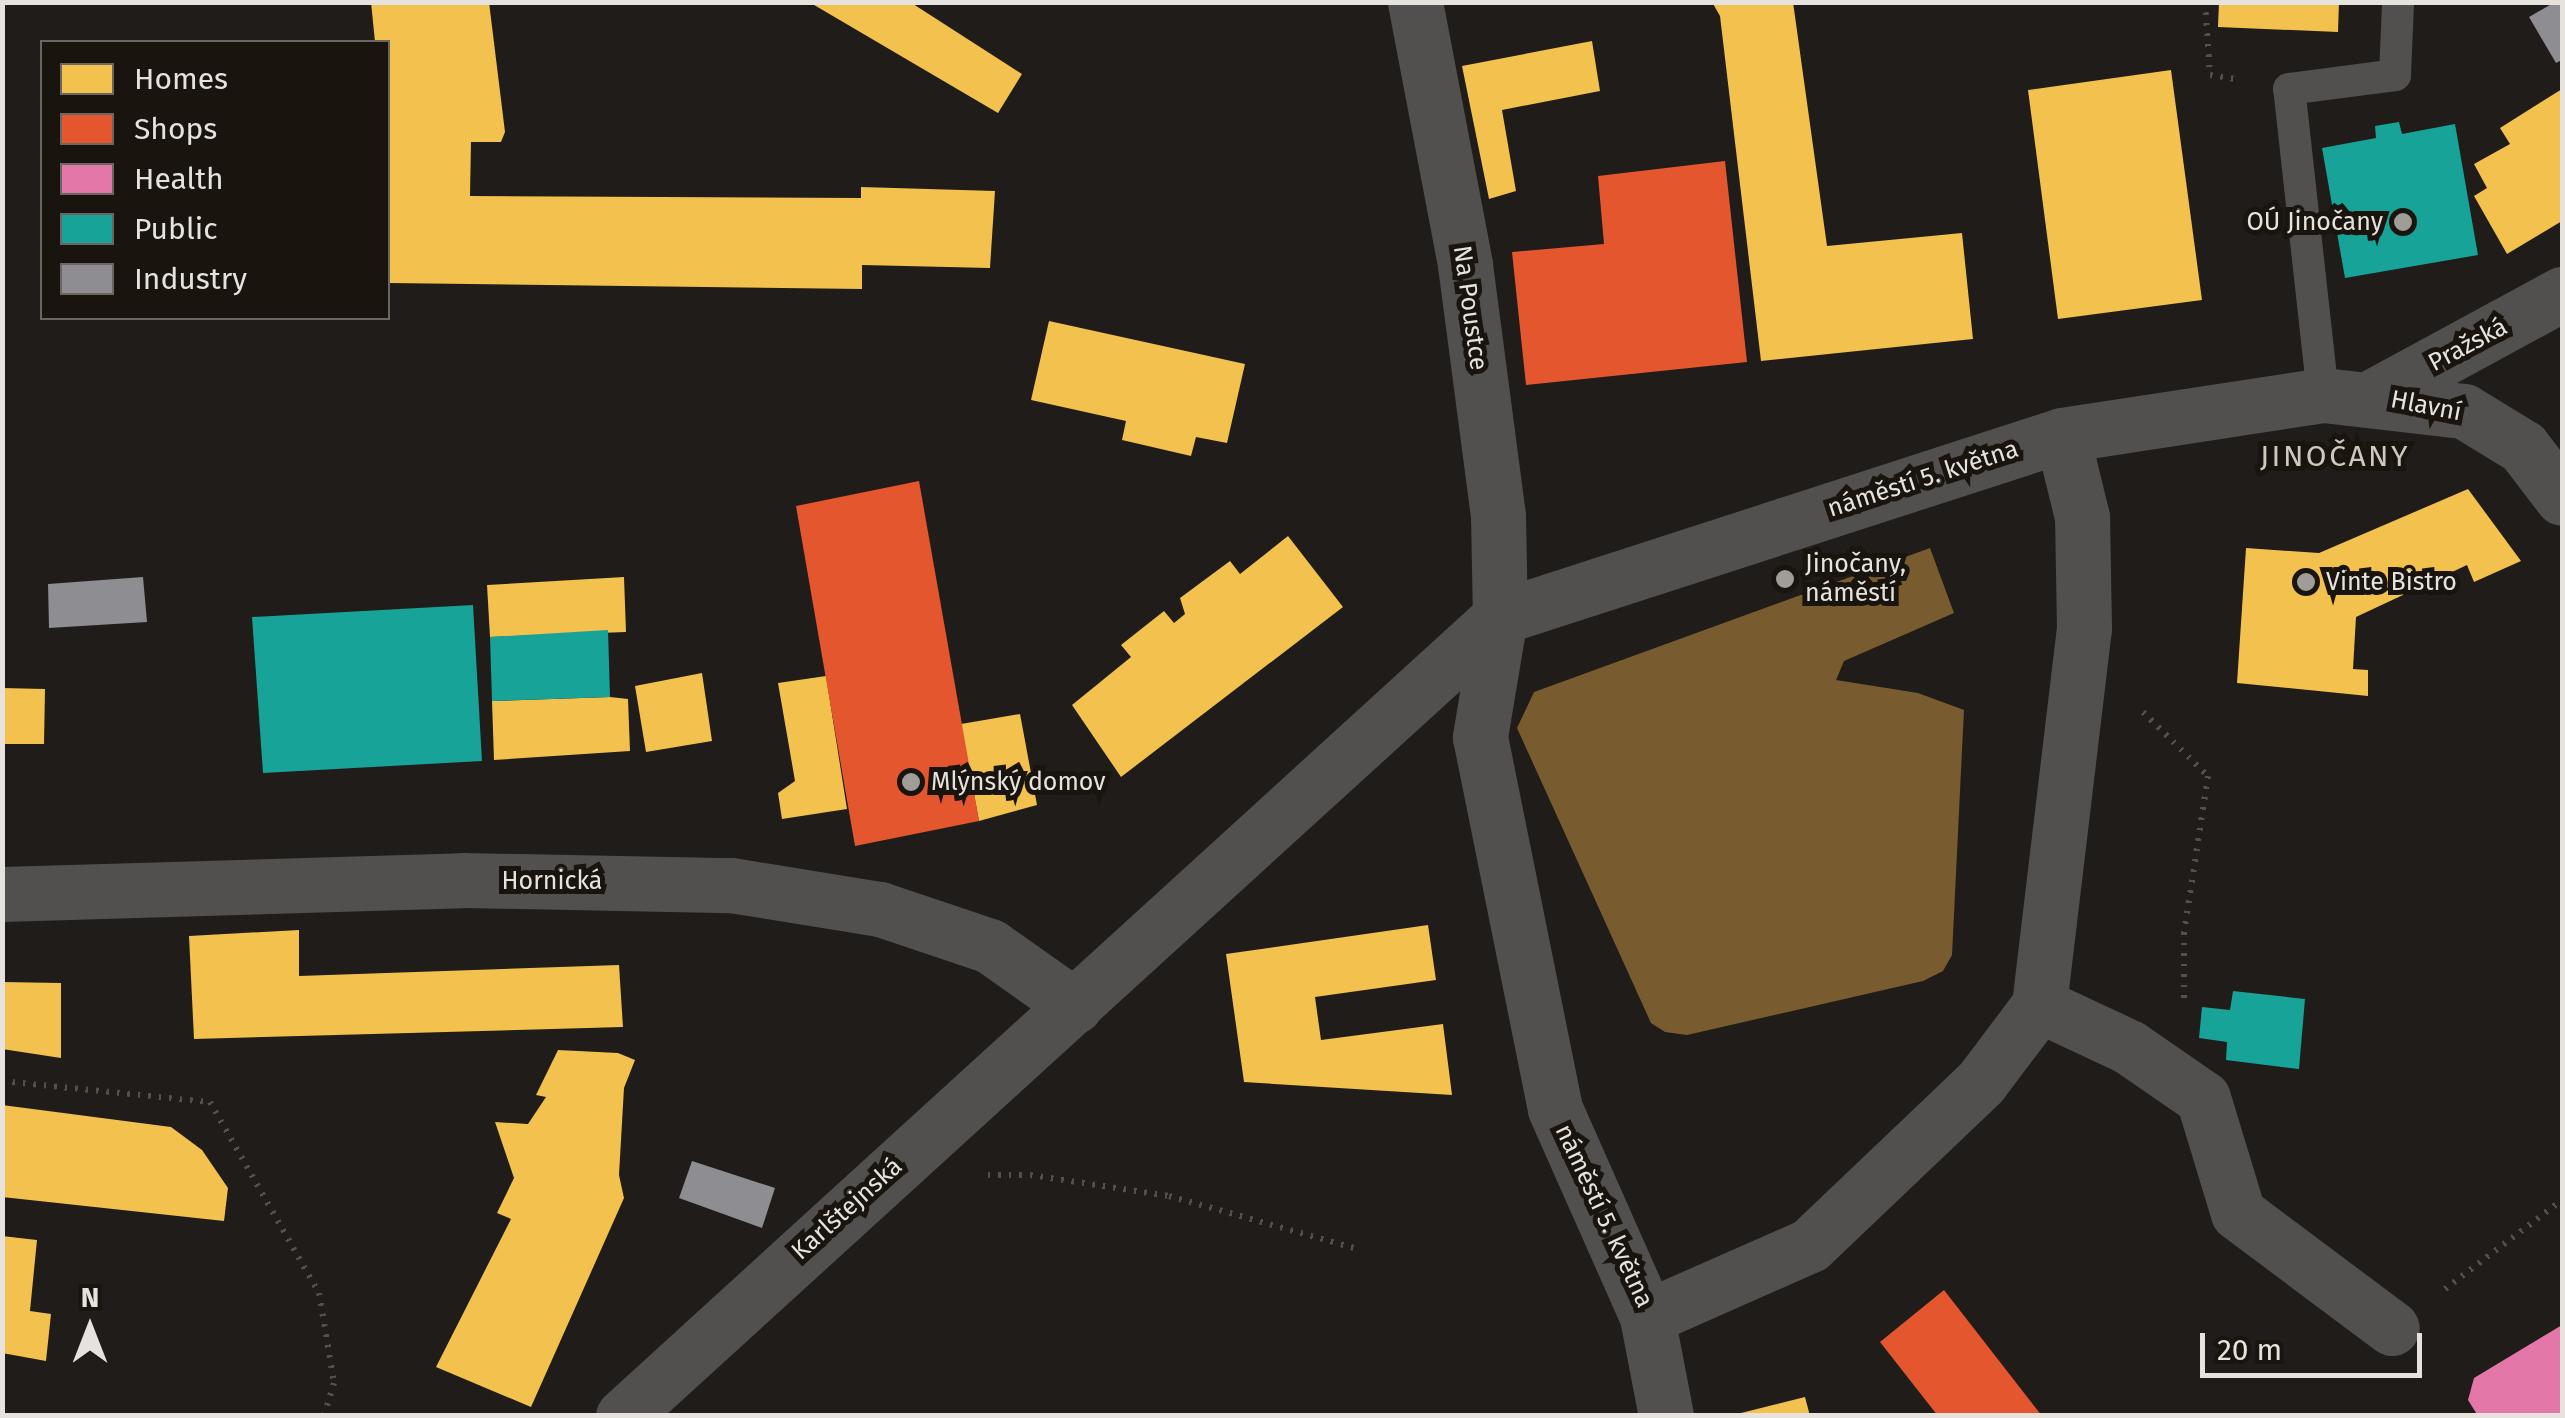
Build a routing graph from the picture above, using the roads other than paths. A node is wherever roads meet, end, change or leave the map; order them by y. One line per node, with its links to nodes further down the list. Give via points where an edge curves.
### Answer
1 (1415, 2): 7 (street, Na Poustce, via 1465,265 1498,516)
2 (2398, 2): 4 (lane, via 2395,75 2289,88)
3 (2562, 294): 4 (street, Pražská)
4 (2349, 396): 5 (street, náměstí 5. května); 6 (street, Hlavní, via 2464,411 2502,428)
5 (2062, 434): 7 (street, náměstí 5. května); 9 (street, via 2082,517 2084,629)
6 (2562, 498)
7 (1500, 617): 10 (street, náměstí 5. května); 11 (street, náměstí 5. května, via 1480,738 1516,928 1556,1109)
8 (2, 894): 10 (street, Hornická, via 463,880 732,885 880,909 990,946)
9 (2039, 1005): 11 (street, náměstí 5. května, via 1981,1082 1810,1245); 12 (street, via 2129,1046 2204,1098 2238,1213)
10 (1075, 1006): 13 (street, Karlštejnská)
11 (1647, 1318): 14 (street)
12 (2392, 1328)
13 (623, 1416)
14 (1666, 1416)

